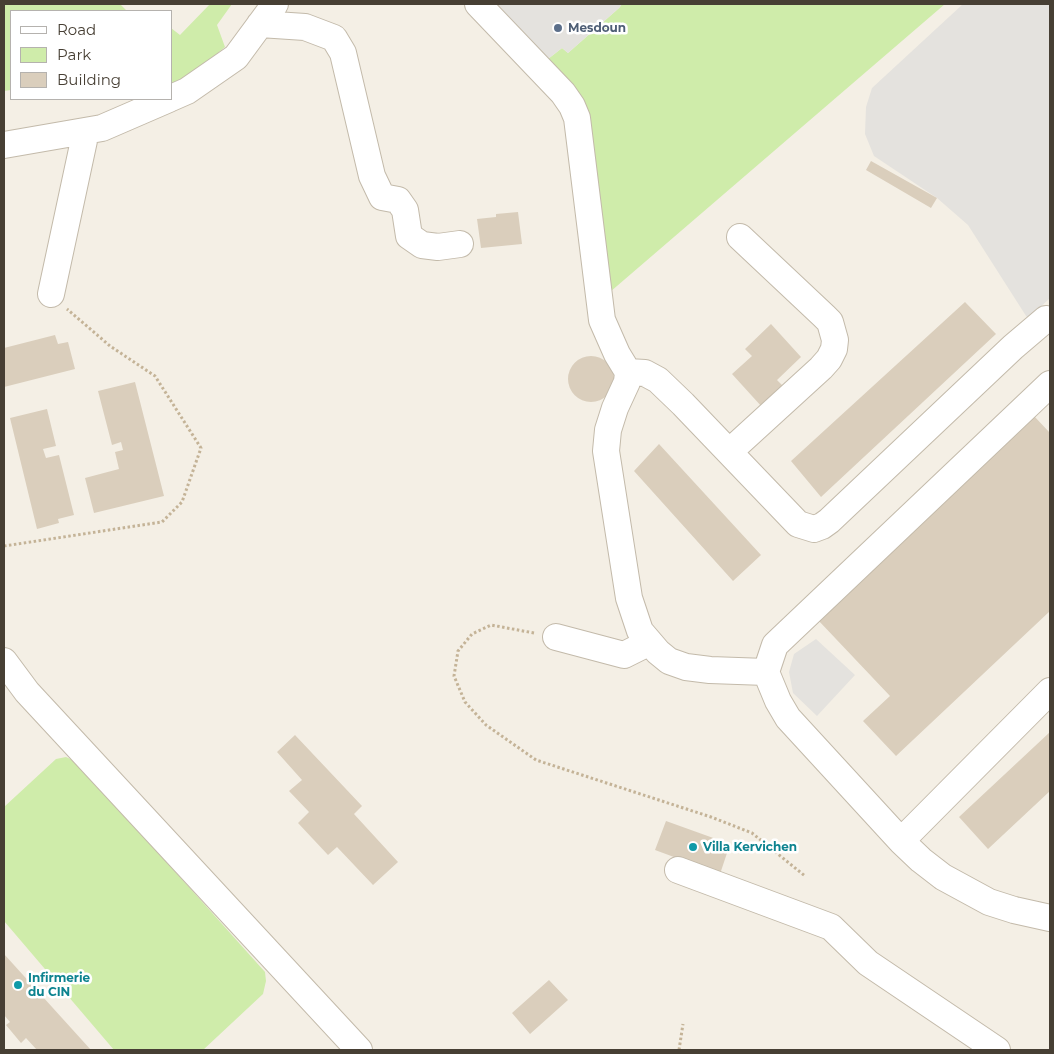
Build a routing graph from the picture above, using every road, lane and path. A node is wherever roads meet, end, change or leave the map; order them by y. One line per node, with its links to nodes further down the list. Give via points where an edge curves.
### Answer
1 (478, 4): 11 (street, via 563,93 577,118 602,320)
2 (267, 14): 3 (street, via 236,57 187,91); 8 (street, via 334,38 343,54 372,176 382,197 398,200 405,210 409,236 422,244 438,247)
3 (172, 97)
4 (165, 100): 5 (street, via 102,128)
5 (86, 131): 6 (street); 9 (street)
6 (4, 144)
7 (740, 237): 13 (street, via 830,322 835,340 832,354 821,368)
8 (460, 244)
9 (51, 294): 14 (path, via 110,346 155,376 201,448 182,502 162,522)
10 (1046, 319): 13 (street, via 822,526 814,529 798,524)
11 (628, 372): 13 (street, via 645,373 658,380); 16 (street, via 608,430 606,451 629,598 640,631)
12 (1050, 384): 18 (street, via 775,645)
13 (729, 452)
14 (4, 546)
15 (556, 637): 16 (street, via 624,655); 22 (path, via 491,625 472,634 458,651 454,676 465,702 486,725 536,760 752,833)
16 (648, 643): 18 (street, via 669,661 686,667)
17 (4, 661): 25 (street, via 27,692)
18 (766, 672): 20 (street, via 788,718)
19 (1050, 691): 20 (street)
20 (901, 842): 23 (street, via 943,877 966,891 989,902)
21 (678, 870): 27 (street, via 831,926 868,963)
22 (806, 876)
23 (1050, 918)
24 (683, 1024): 26 (path)
25 (359, 1050)
26 (679, 1050)
27 (997, 1050)

